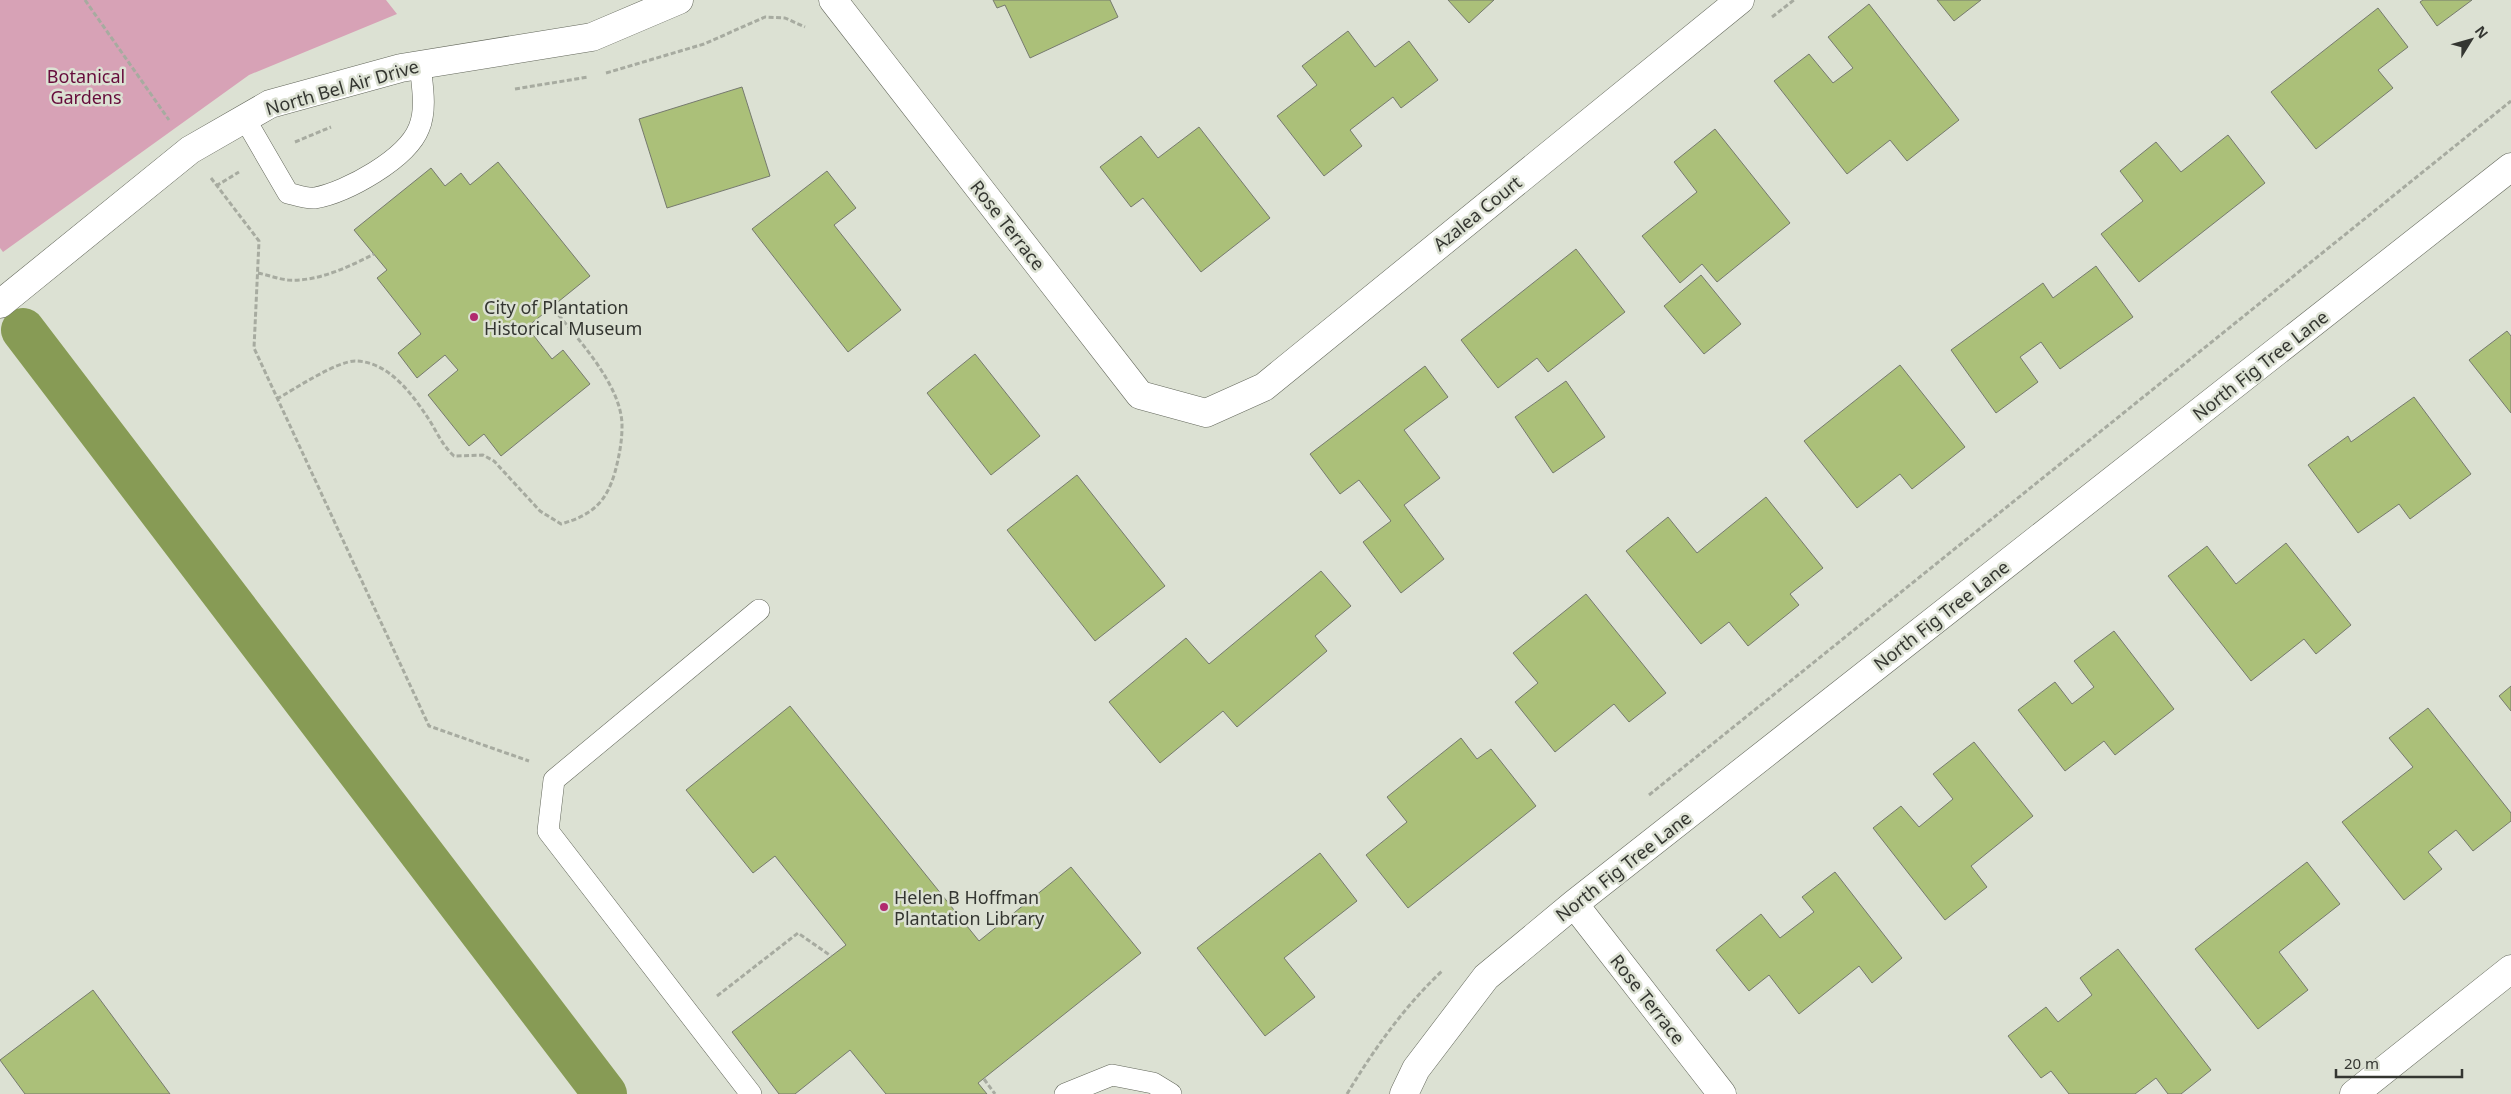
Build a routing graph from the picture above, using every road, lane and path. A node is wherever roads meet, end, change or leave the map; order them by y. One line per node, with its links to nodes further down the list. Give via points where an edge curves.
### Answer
1 (85, 0): 13 (path)
2 (679, 0): 8 (street, North Bel Air Drive, via 592,37)
3 (833, 0): 23 (street, Rose Terrace, via 1140,395)
4 (1740, 0): 23 (street, Azalea Court, via 1264,386)
5 (1794, 0): 6 (path)
6 (1771, 19)
7 (806, 28): 9 (path, via 800,22 765,17 704,44 636,66 569,82)
8 (420, 64): 11 (street, North Bel Air Drive, via 270,104); 14 (lane, via 423,110 412,144 360,183 313,198 288,193)
9 (507, 90)
10 (2511, 101): 26 (path)
11 (245, 119): 14 (lane); 20 (street, North Bel Air Drive, via 190,150)
12 (341, 124): 14 (path, via 305,137)
13 (174, 126)
14 (267, 157): 17 (path)
15 (2511, 167): 27 (street, North Fig Tree Lane)
16 (206, 172): 17 (path)
17 (216, 186): 19 (path, via 259,242)
18 (374, 254): 19 (path, via 322,276 290,280)
19 (258, 273): 22 (path, via 254,348)
20 (0, 304)
21 (552, 307): 22 (path, via 607,382 618,404 622,425 619,456 612,480 601,503 582,518 562,524 540,511 494,460 483,455 454,456 444,447 405,388 380,366 355,360 323,372)
22 (277, 398): 25 (path, via 429,726)
23 (1206, 413)
24 (759, 610): 31 (lane, via 554,780 548,831)
25 (530, 762)
26 (1642, 801)
27 (1574, 904): 38 (street, North Fig Tree Lane, via 1486,977 1416,1069); 39 (street, Rose Terrace)
28 (831, 956): 31 (path, via 798,933)
29 (1443, 970): 37 (path, via 1418,994 1372,1051)
30 (2511, 970): 40 (street)
31 (691, 1017): 33 (lane)
32 (984, 1079): 34 (path)
33 (751, 1094)
34 (995, 1094)
35 (1065, 1094): 36 (lane, via 1112,1075 1153,1083)
36 (1171, 1094)
37 (1347, 1094)
38 (1404, 1094)
39 (1722, 1094)
40 (2354, 1094)

